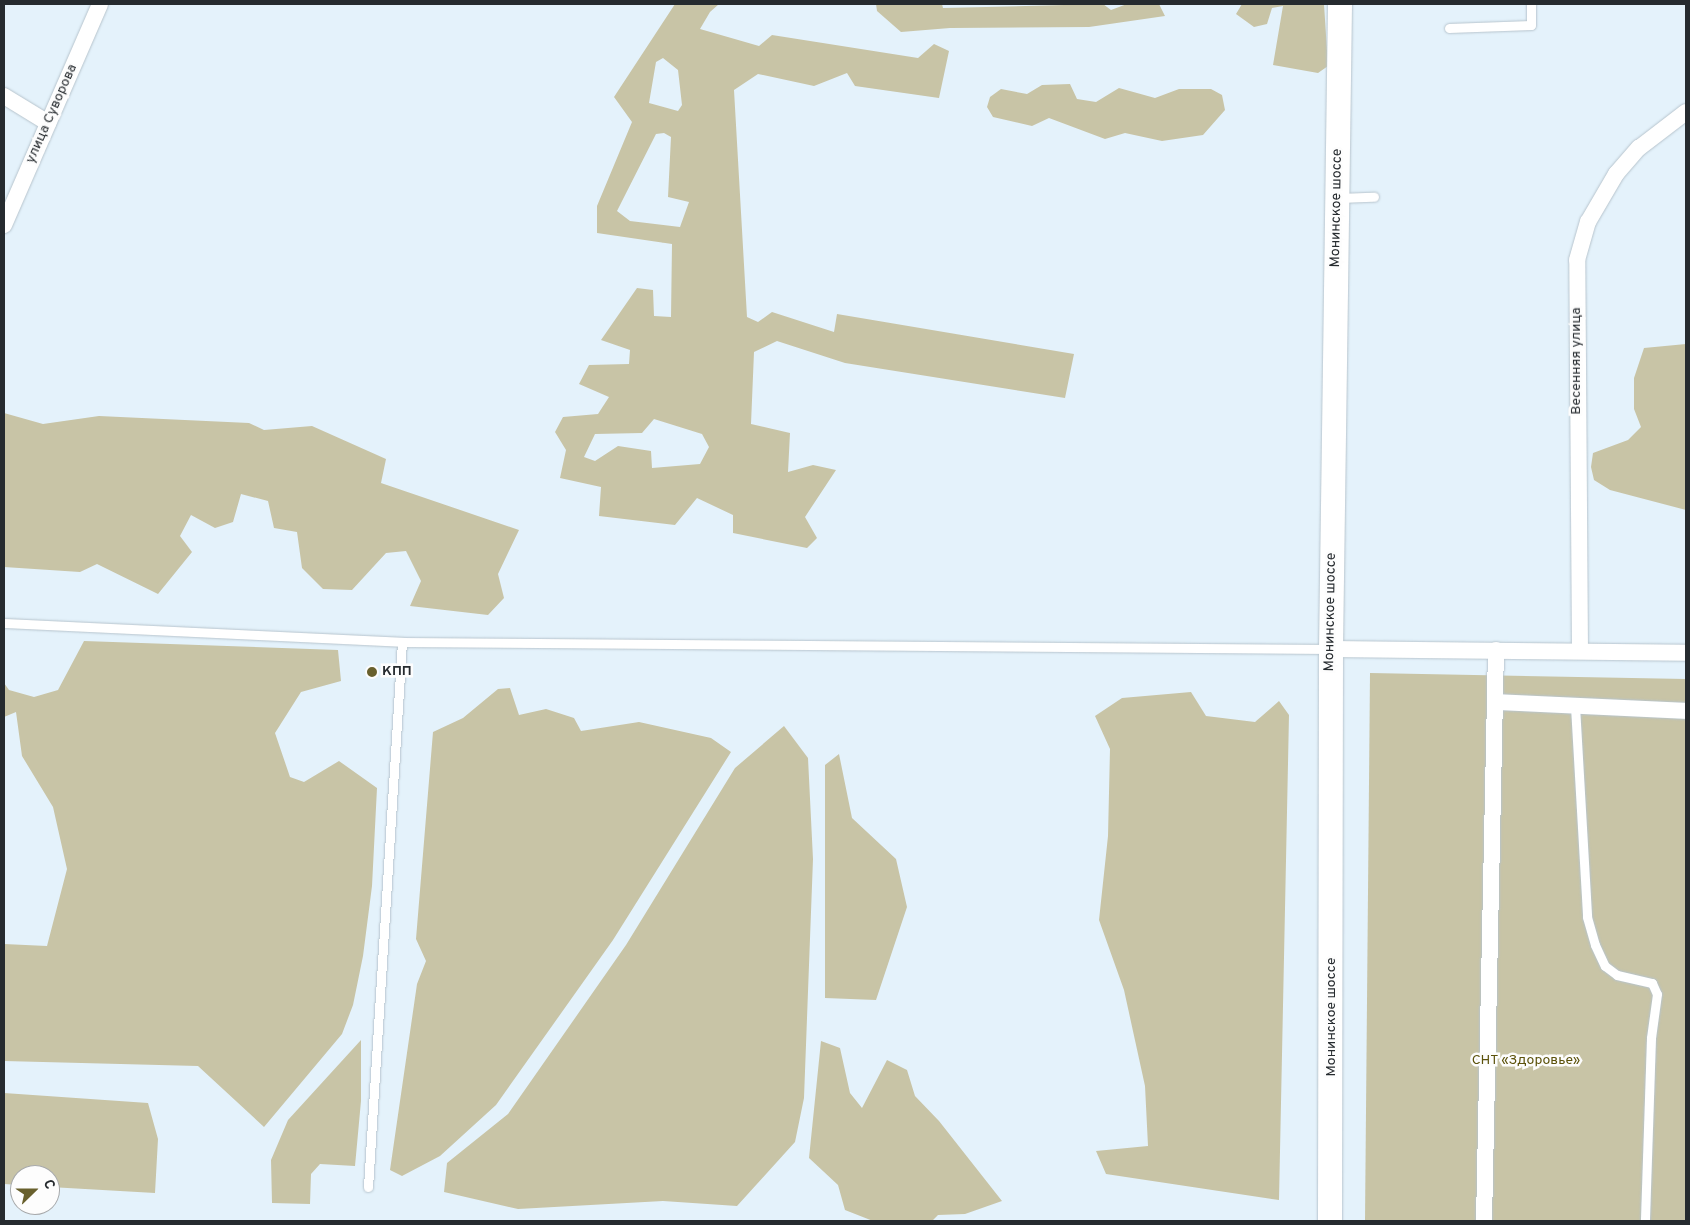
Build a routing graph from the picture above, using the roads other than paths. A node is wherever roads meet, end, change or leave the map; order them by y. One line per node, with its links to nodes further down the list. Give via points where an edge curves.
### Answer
1 (100, 4): 7 (street, улица Суворова)
2 (1340, 4): 9 (main road, Монинское шоссе)
3 (1530, 4): 4 (lane, via 1531,25)
4 (1449, 28)
5 (4, 96): 7 (street)
6 (1686, 112): 15 (street, Весенняя улица, via 1639,148 1616,174 1588,222 1578,260)
7 (48, 123): 10 (street, улица Суворова)
8 (1374, 197): 9 (lane)
9 (1337, 198): 13 (main road, Монинское шоссе)
10 (4, 224)
11 (4, 623): 12 (lane)
12 (402, 642): 13 (lane); 20 (lane)
13 (1331, 649): 14 (street); 21 (main road, Монинское шоссе)
14 (1496, 650): 15 (street); 17 (street)
15 (1580, 651): 16 (street)
16 (1686, 653)
17 (1496, 702): 18 (street); 22 (street)
18 (1575, 706): 19 (street); 23 (lane, via 1588,917 1595,945 1605,966 1617,975 1652,983 1657,994 1651,1038)
19 (1686, 711)
20 (368, 1187)
21 (1330, 1221)
22 (1484, 1221)
23 (1645, 1221)

